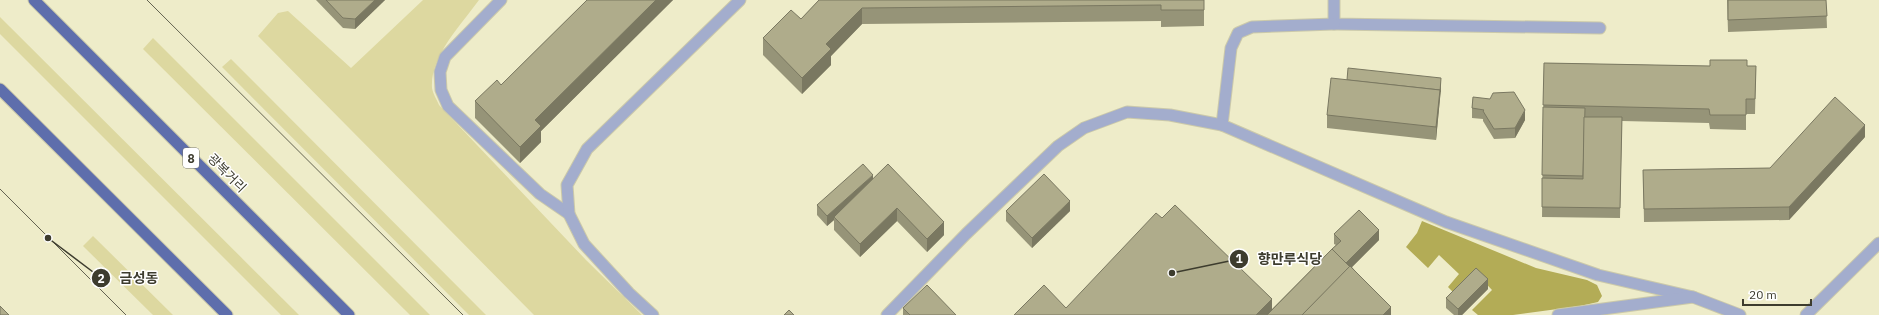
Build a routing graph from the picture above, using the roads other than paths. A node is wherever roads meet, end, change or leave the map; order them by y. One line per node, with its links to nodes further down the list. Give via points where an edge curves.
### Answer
1 (34, 0): 13 (highway, 광복거리 / 8)
2 (501, 0): 9 (street, via 445,57 440,72 441,90 448,106 540,194)
3 (740, 0): 9 (street, via 587,149 567,185)
4 (1334, 0): 5 (street)
5 (1334, 24): 6 (street); 8 (street, via 1252,27 1238,33 1231,48)
6 (1600, 28)
7 (0, 89): 12 (highway)
8 (1222, 125): 11 (street, via 1446,222 1598,275); 15 (street, via 1170,115 1127,112 1084,128 1052,151)
9 (569, 214): 14 (street, via 584,244)
10 (1879, 243): 18 (street)
11 (1692, 297): 16 (street); 17 (street)
12 (227, 315)
13 (349, 315)
14 (653, 315)
15 (887, 315)
16 (1558, 315)
17 (1740, 315)
18 (1806, 315)

